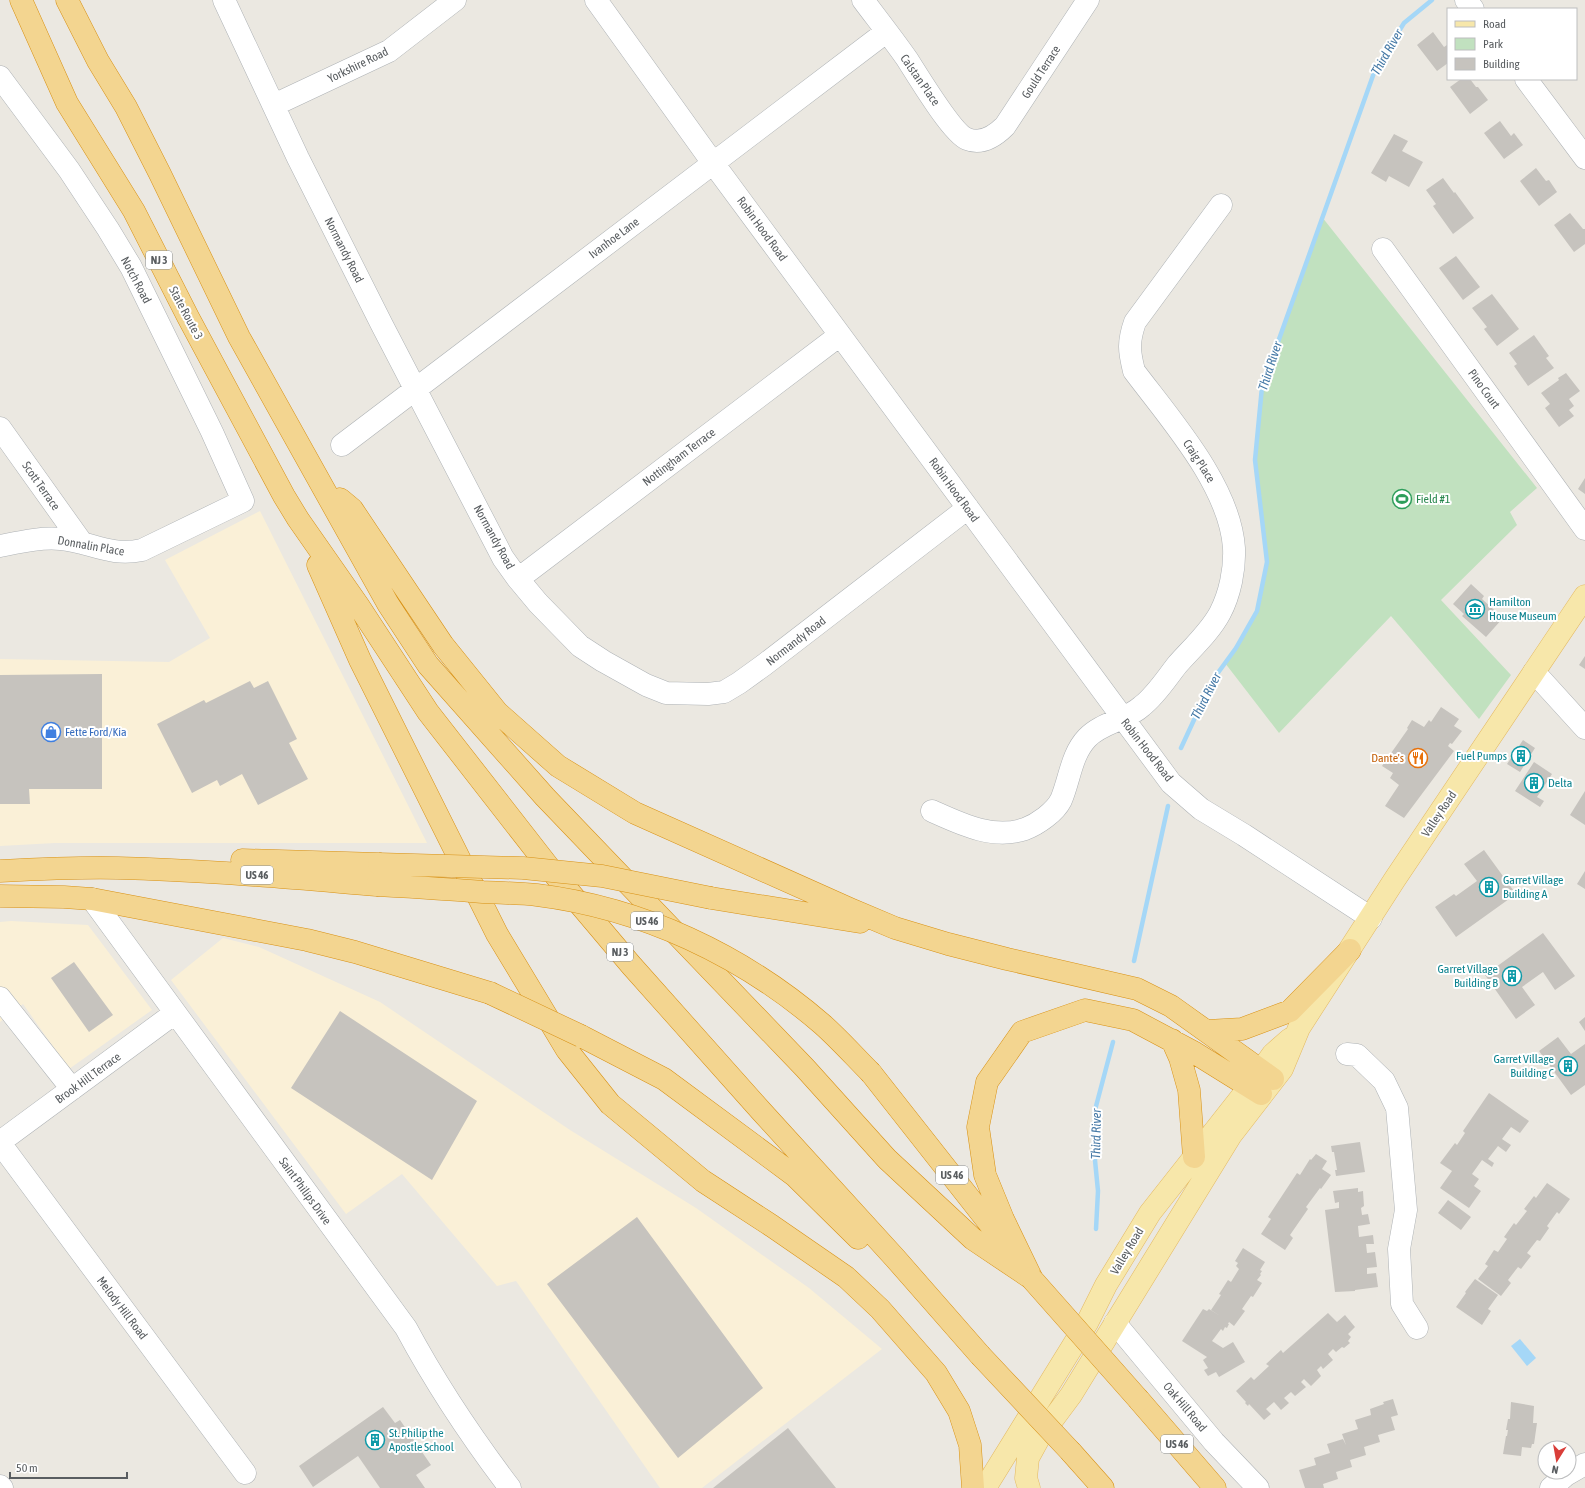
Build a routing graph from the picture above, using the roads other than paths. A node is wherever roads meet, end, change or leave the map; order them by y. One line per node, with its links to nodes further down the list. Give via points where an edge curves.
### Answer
1 (21, 0): 28 (highway, State Route 3 / NJ 3, via 67,103 134,211 188,317)
2 (67, 0): 15 (highway, via 98,61)
3 (81, 0): 15 (highway)
4 (224, 0): 14 (street, Normandy Road)
5 (455, 0): 14 (street, Yorkshire Road, via 389,51)
6 (596, 0): 18 (street, Robin Hood Road)
7 (863, 0): 11 (street, Calstan Place)
8 (1088, 0): 16 (street, Gould Terrace, via 1005,126 996,136)
9 (1466, 0): 10 (street)
10 (1472, 8)
11 (886, 32): 16 (street, Calstan Place, via 954,129 967,139); 18 (street, Ivanhoe Lane)
12 (0, 77): 26 (street, Notch Road, via 69,170 131,268)
13 (1527, 80): 17 (street)
14 (274, 105): 22 (street, Normandy Road, via 298,158)
15 (126, 107): 25 (highway, via 239,337)
16 (989, 139)
17 (1585, 158)
18 (713, 163): 21 (street, Robin Hood Road); 22 (street, Ivanhoe Lane)
19 (1221, 205): 35 (street, Craig Place, via 1135,322 1130,337 1130,355 1134,371 1214,483 1230,523 1234,548 1232,573 1220,614 1156,692 1141,707)
20 (1383, 249): 29 (street, Pino Court)
21 (840, 336): 27 (street, Robin Hood Road); 32 (street, Nottingham Terrace)
22 (415, 389): 24 (street, Ivanhoe Lane); 32 (street, Normandy Road, via 503,558)
23 (0, 428): 30 (street, Scott Terrace)
24 (342, 445)
25 (321, 483): 43 (highway, via 352,509 442,645 498,712 558,766 635,812); 54 (highway, via 388,604 428,665 544,797 805,1068 888,1159 973,1239)
26 (243, 501): 30 (street, Donnalin Place, via 142,550 119,552)
27 (968, 508): 32 (street, Normandy Road, via 764,666 724,692 666,693 646,685 580,646); 35 (street, Robin Hood Road)
28 (298, 519): 57 (highway, NJ 3, via 428,712 555,875 636,971); 58 (highway, via 360,660 497,934 567,1050 610,1104 703,1181 846,1277 880,1309 936,1374 959,1411)
29 (1585, 529)
30 (82, 544): 31 (street, Donnalin Place, via 60,539 43,539)
31 (0, 546)
32 (518, 579)
33 (1585, 596): 34 (main road, Valley Road)
34 (1534, 672): 36 (street); 42 (main road, Valley Road)
35 (1122, 718): 37 (street, Craig Place, via 1102,726 1087,738 1071,767 1060,801 1045,817 1025,829 991,832 972,828); 42 (street, Robin Hood Road, via 1171,783 1201,809)
36 (1585, 728)
37 (932, 811)
38 (161, 869): 39 (highway, US 46); 43 (highway, bridge, via 214,860 523,868 602,876 711,898); 54 (highway, US 46, bridge, via 536,895 607,909 656,925 709,948 768,982 822,1025 871,1073)
39 (0, 871)
40 (0, 896): 41 (highway)
41 (92, 899): 46 (street, Saint Philips Drive); 57 (highway, bridge, via 307,940 355,952 490,993 581,1036 664,1080 795,1176)
42 (1371, 918): 44 (main road, Valley Road)
43 (895, 928): 47 (highway, via 984,953 1137,989 1171,1006)
44 (1350, 950): 47 (highway, via 1290,1011 1242,1029); 50 (main road, Valley Road, via 1296,1034 1273,1054)
45 (0, 998): 51 (street)
46 (175, 1014): 51 (street, Brook Hill Terrace); 61 (street, Saint Philips Drive, via 406,1328 452,1405)
47 (1206, 1031): 50 (highway)
48 (1172, 1040): 50 (highway); 53 (highway, via 1189,1090); 54 (highway, via 1134,1020 1085,1010 1022,1032 987,1082 978,1127 984,1175)
49 (1347, 1054): 56 (street, via 1357,1055 1384,1081 1397,1108 1406,1210 1399,1249 1402,1304)
50 (1261, 1082): 53 (main road, Valley Road); 55 (main road, Valley Road)
51 (72, 1089): 52 (street, Brook Hill Terrace)
52 (0, 1142): 60 (street, Melody Hill Road)
53 (1194, 1157): 64 (main road, Valley Road, via 1150,1213 1106,1285 1087,1323)
54 (1031, 1278): 67 (highway, US 46, bridge)
55 (1115, 1323): 65 (main road, Valley Road, via 1072,1395 1039,1438 1028,1458 1026,1478); 68 (street, Oak Hill Road, via 1214,1442)
56 (1417, 1328)
57 (980, 1355): 66 (highway, bridge)
58 (970, 1445): 62 (highway); 63 (highway)
59 (1585, 1464): 69 (street)
60 (245, 1473)
61 (510, 1488)
62 (956, 1488)
63 (973, 1488)
64 (985, 1488)
65 (1029, 1488)
66 (1103, 1488)
67 (1215, 1488)
68 (1258, 1488)
69 (1551, 1488)

